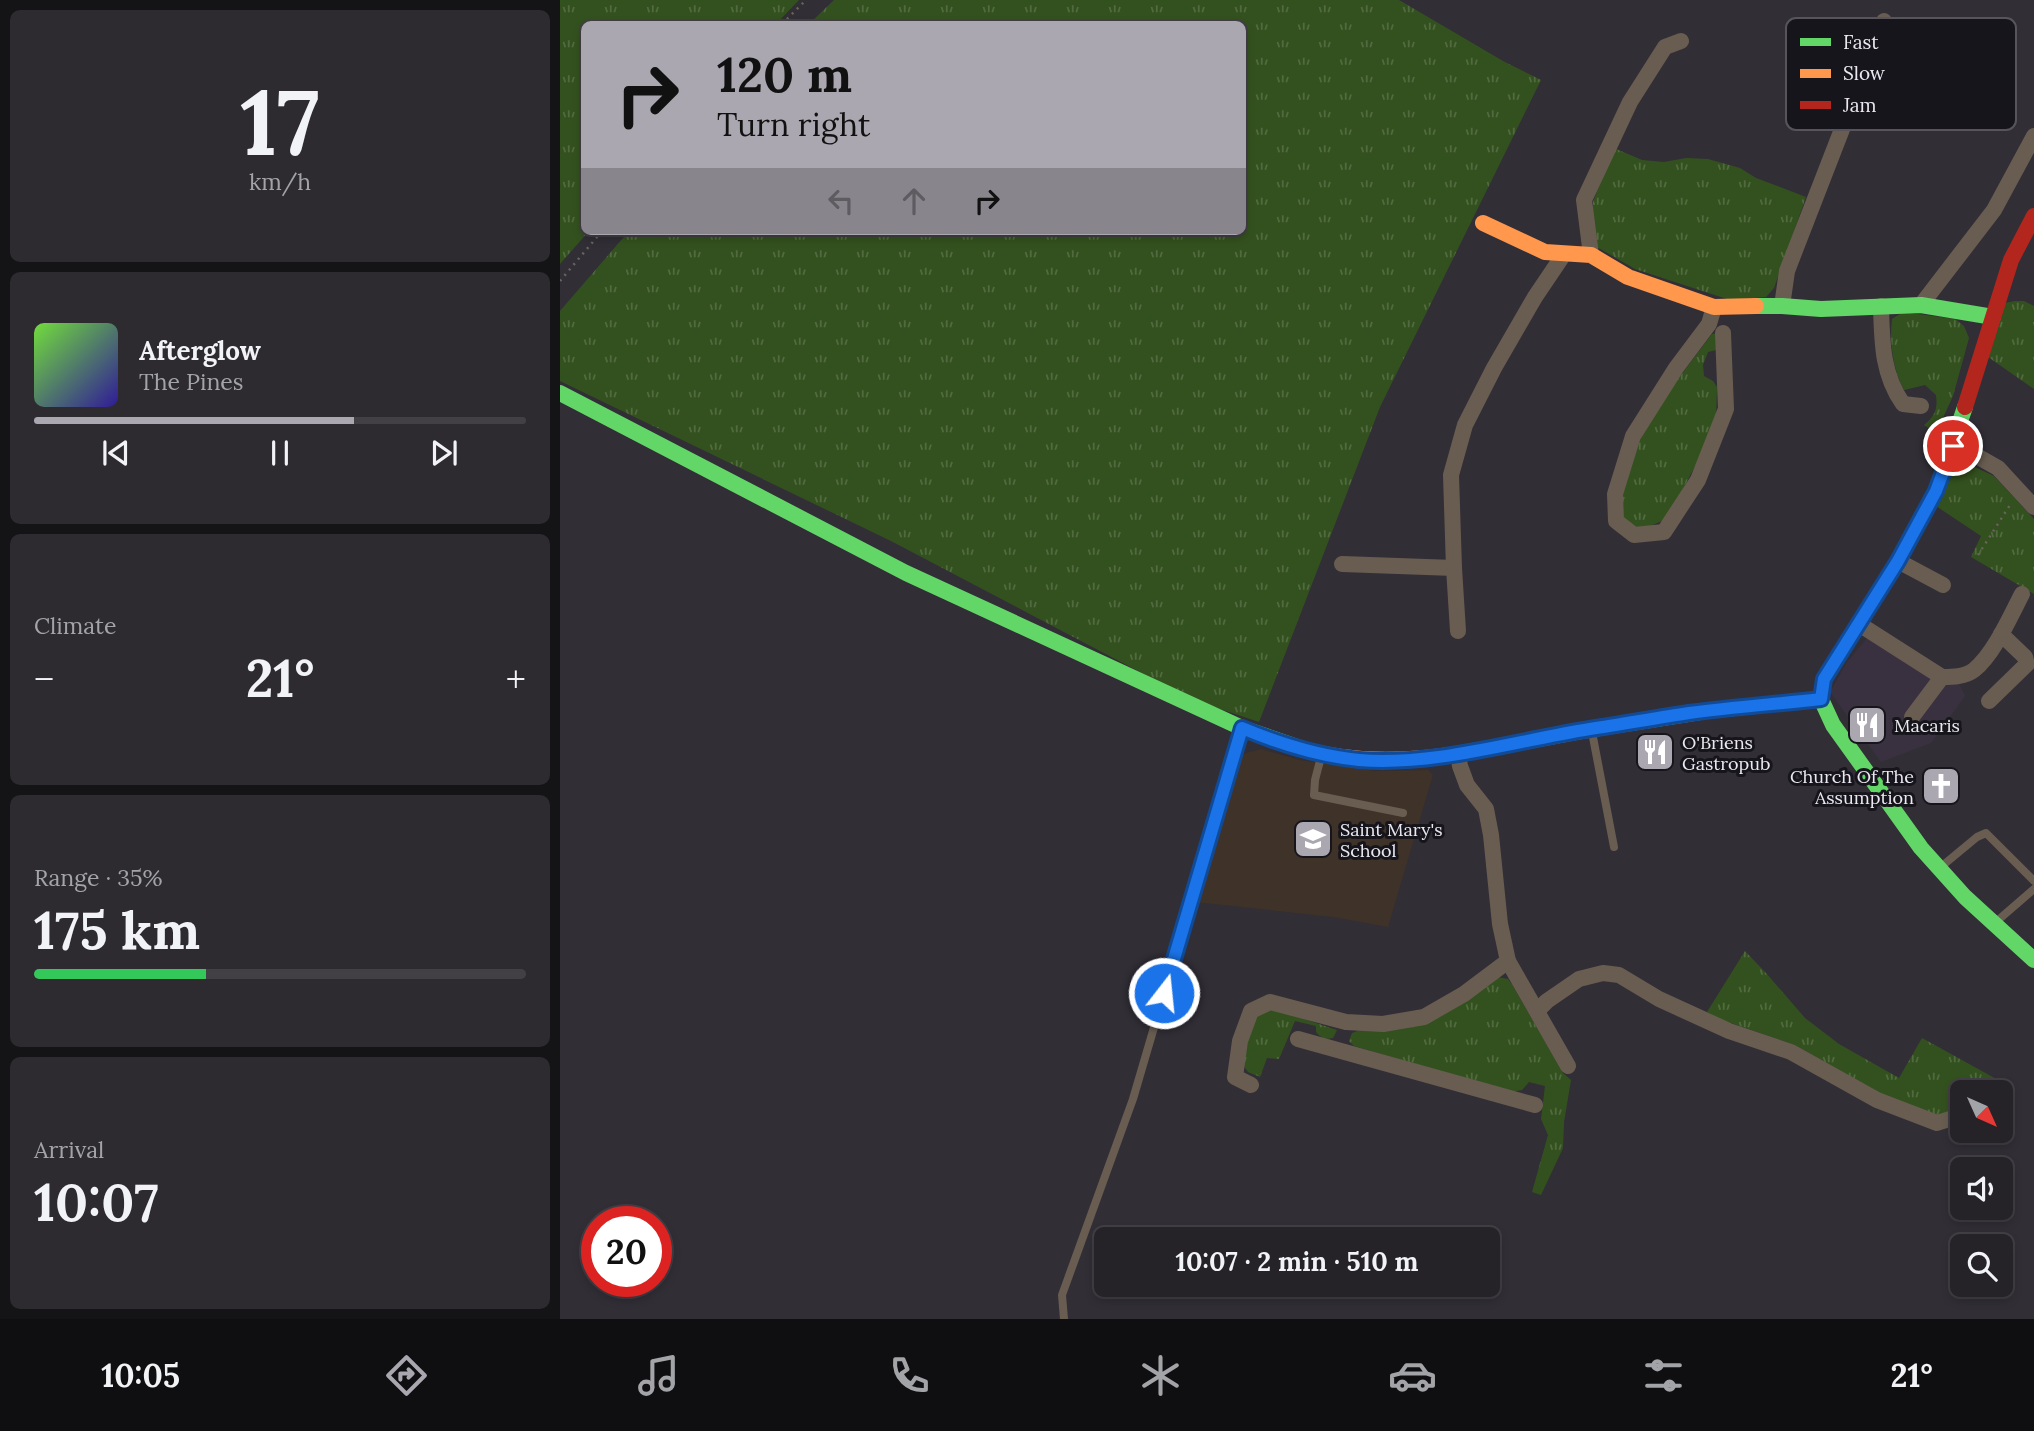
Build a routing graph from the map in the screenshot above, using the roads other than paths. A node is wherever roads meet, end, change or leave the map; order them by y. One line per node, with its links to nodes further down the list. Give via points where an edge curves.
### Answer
1 (1681, 41): 7 (street, via 1665,47 1630,102 1584,200)
2 (1842, 130): 9 (street, via 1787,271)
3 (2034, 136): 8 (street, via 1994,210)
4 (2034, 216): 12 (street, via 2011,260)
5 (1483, 223): 6 (street, via 1545,252)
6 (1564, 254): 7 (street); 20 (street, via 1535,297 1465,425 1451,475)
7 (1591, 255): 11 (street, via 1628,276)
8 (1921, 304): 10 (street); 12 (street)
9 (1782, 306): 10 (street); 11 (street)
10 (1881, 306): 15 (street, via 1882,351 1892,389 1903,404)
11 (1714, 307): 13 (street, via 1709,324 1633,436 1615,494 1616,521 1634,535 1664,531 1698,480 1726,409)
12 (1993, 317): 16 (street)
13 (1723, 333)
14 (560, 393): 30 (street, via 906,573)
15 (1922, 406)
16 (1953, 446): 17 (street, via 1998,468); 18 (street, via 1936,491)
17 (2034, 508)
18 (1898, 561): 21 (street); 23 (street)
19 (1342, 564): 20 (street)
20 (1454, 568): 24 (street)
21 (1942, 585)
22 (2022, 594): 25 (street)
23 (1859, 624): 26 (street); 27 (street, via 1824,679)
24 (1458, 631)
25 (2001, 634): 26 (street, via 1973,671); 28 (street, via 2027,664)
26 (1941, 677): 29 (street)
27 (1821, 699): 31 (street); 36 (street, via 1833,725)
28 (1990, 701)
29 (1912, 717)
30 (1242, 728): 32 (street); 50 (lane, via 1133,1099 1062,1295)
31 (1591, 729): 33 (street); 35 (lane)
32 (1322, 754): 33 (street, via 1411,760); 34 (lane, via 1314,794)
33 (1458, 754): 41 (street, via 1467,785 1486,809)
34 (1403, 813)
35 (1614, 847)
36 (1939, 868): 37 (lane, via 1986,834); 39 (street)
37 (2034, 881)
38 (2034, 889): 39 (lane)
39 (1994, 923): 40 (street)
40 (2034, 960)
41 (1508, 961): 42 (street); 43 (street, via 1424,1017 1383,1024)
42 (1537, 1011): 46 (street); 49 (street, via 1580,979 1603,973 1619,975 1729,1031 1791,1052 1877,1100 1937,1123)
43 (1346, 1022): 45 (street); 47 (street, via 1270,1002 1251,1011 1240,1041 1235,1077)
44 (1298, 1039): 45 (street)
45 (1341, 1051): 48 (street)
46 (1567, 1066)
47 (1251, 1085)
48 (1535, 1105)
49 (1950, 1119)
50 (1064, 1319)

